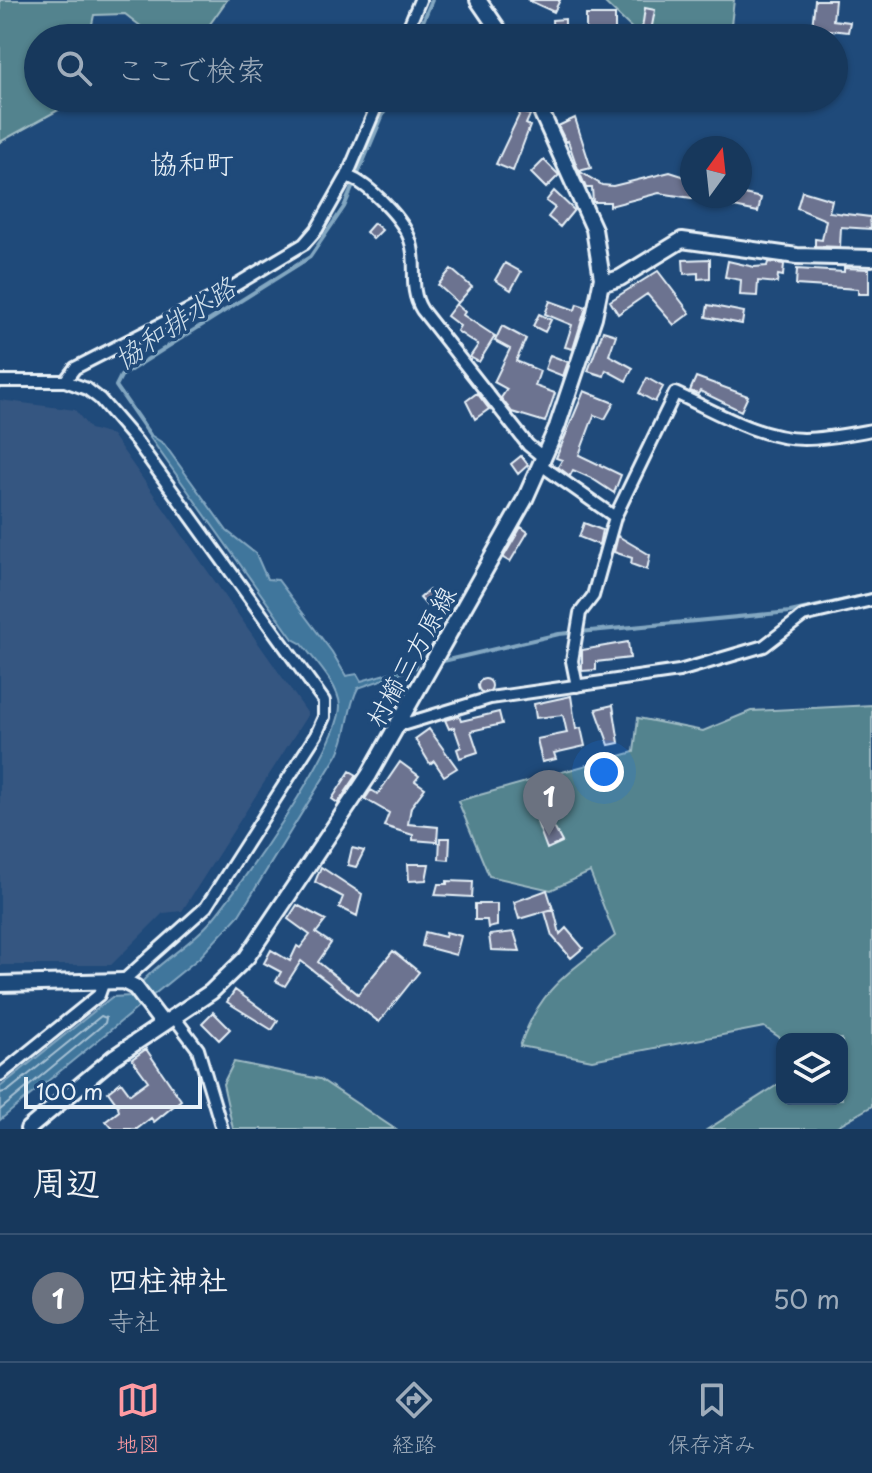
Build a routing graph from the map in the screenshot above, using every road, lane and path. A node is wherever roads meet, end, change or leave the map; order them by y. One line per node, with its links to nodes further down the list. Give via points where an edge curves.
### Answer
1 (420, 0): 3 (street)
2 (478, 0): 4 (main road)
3 (410, 24)
4 (494, 24)
5 (375, 112): 7 (street)
6 (541, 112): 9 (main road, 村櫛三方原線, via 594,229)
7 (353, 178): 11 (street, via 296,251 75,368); 13 (street, via 373,191 411,241 413,287 422,310)
8 (872, 258): 9 (main road, via 797,256 682,240)
9 (601, 284): 13 (main road, 村櫛三方原線)
10 (0, 381): 11 (street)
11 (65, 381): 20 (street, via 94,394 124,425 316,685 326,709 316,735 206,907)
12 (872, 430): 14 (street, via 803,439 783,436 754,429 675,393)
13 (542, 462): 14 (street); 17 (main road, 村櫛三方原線)
14 (615, 517): 16 (street, via 593,596 577,624 572,661)
15 (872, 600): 16 (street, via 803,616 764,646 679,671)
16 (577, 686): 17 (street, via 490,698)
17 (400, 722): 21 (main road, 村櫛三方原線, via 247,957 219,986)
18 (104, 981): 19 (main road); 20 (main road); 22 (street, via 99,995)
19 (0, 984)
20 (129, 984): 21 (main road)
21 (165, 1019): 23 (main road, 村櫛三方原線); 24 (street, via 198,1049)
22 (0, 1075)
23 (28, 1129)
24 (222, 1129)

